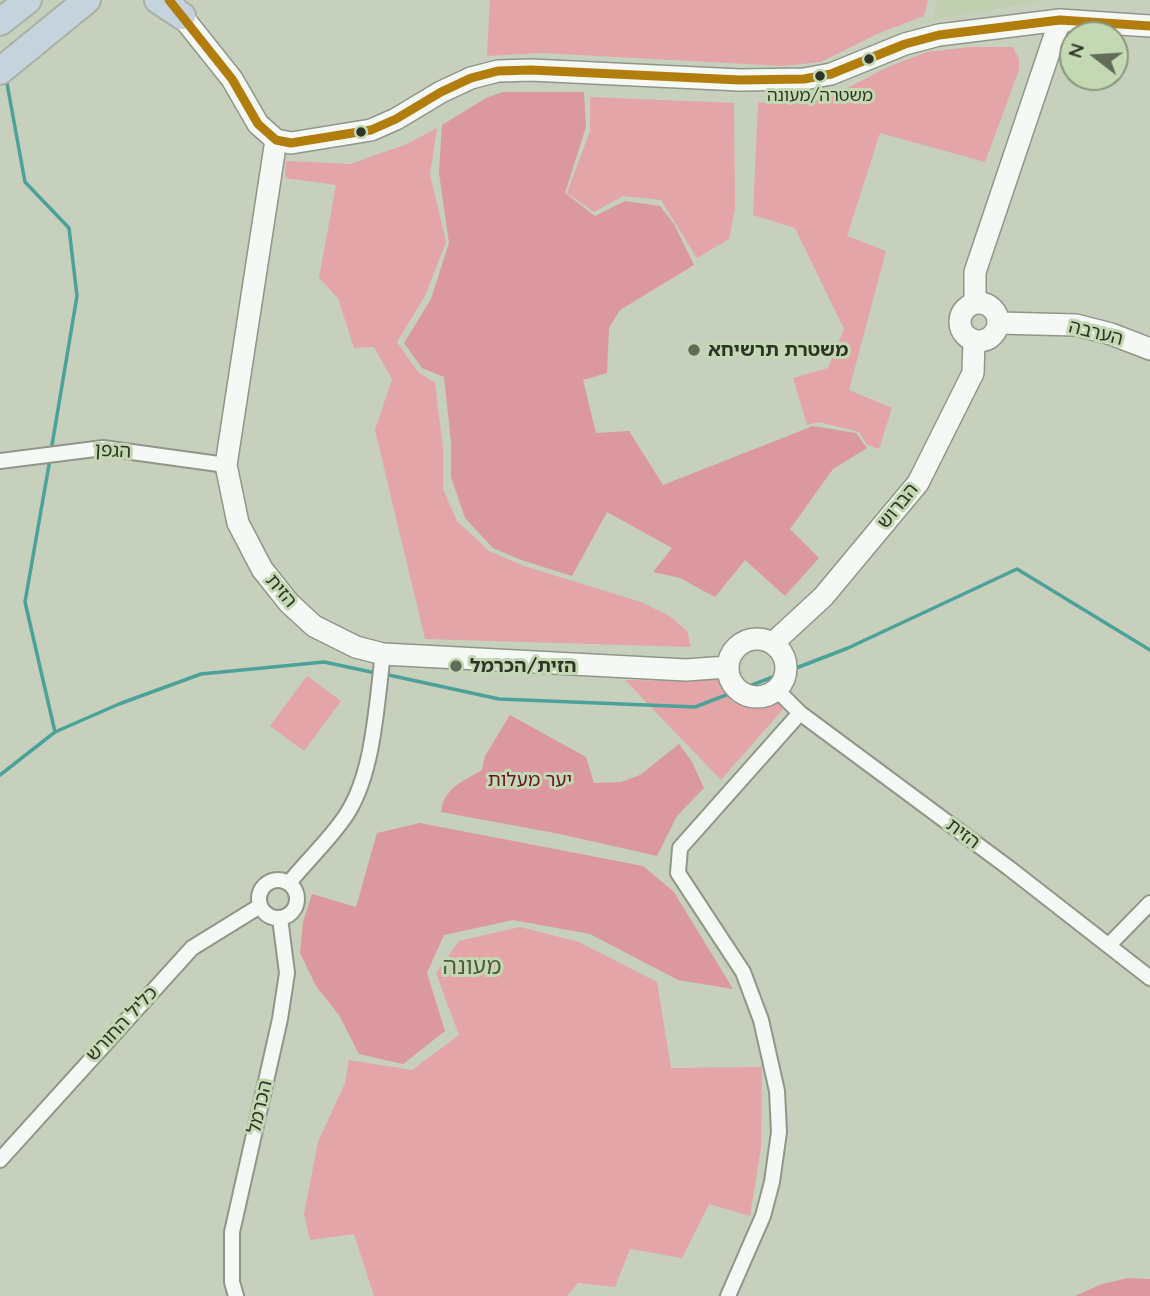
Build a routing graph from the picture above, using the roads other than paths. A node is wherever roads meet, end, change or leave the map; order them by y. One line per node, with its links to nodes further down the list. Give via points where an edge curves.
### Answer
1 (28, 0): 6 (highway)
2 (87, 0): 8 (highway)
3 (158, 0): 4 (highway)
4 (185, 5): 9 (main road, via 258,124)
5 (1060, 20): 7 (main road); 9 (main road, via 939,35 831,74 804,79 498,71 441,92 372,130 291,143); 10 (main road, via 975,272)
6 (0, 22)
7 (1150, 26)
8 (0, 71)
9 (276, 140): 15 (main road, הזית)
10 (975, 303): 11 (main road, via 990,306); 12 (main road, via 960,320 963,333)
11 (999, 323): 12 (main road, via 993,337); 13 (main road, הערבה, via 1076,325)
12 (974, 341): 16 (main road, הברוש, via 973,373 918,483 823,597)
13 (1150, 349)
14 (0, 461): 15 (street, הגפן, via 103,448)
15 (226, 465): 17 (main road, הזית, via 238,523 262,569 289,603 314,626 356,647)
16 (773, 643): 18 (main road, via 763,639 743,642 735,648); 19 (main road, via 786,661 787,671)
17 (383, 654): 18 (main road, הזית, via 686,670); 21 (street, via 370,747 358,790 343,820)
18 (727, 667): 19 (main road, via 736,689 744,695 764,697)
19 (778, 690): 20 (street, הזית)
20 (800, 713): 25 (street, הזית); 29 (street, via 680,848 678,873 743,972 761,1020 777,1091 779,1132 772,1182 763,1216)
21 (289, 883): 23 (street, via 273,880 264,886); 24 (street, via 298,901 292,913)
22 (1150, 903): 25 (street)
23 (260, 906): 24 (street, via 268,916); 27 (street, כליל החורש, via 192,948)
24 (280, 918): 28 (street, הכרמל, via 286,973 280,1019 232,1232)
25 (1109, 945): 26 (street, הזית)
26 (1150, 978)
27 (0, 1160)
28 (236, 1296)
29 (729, 1296)

